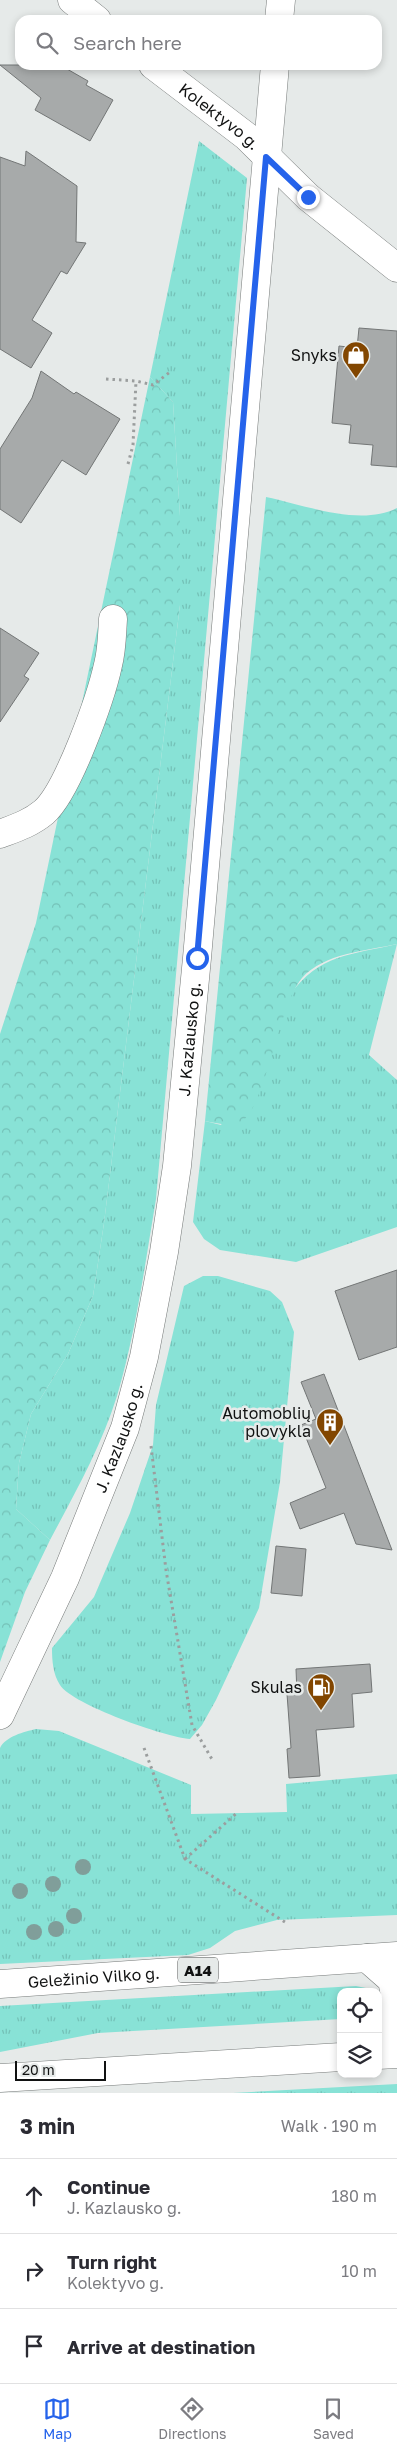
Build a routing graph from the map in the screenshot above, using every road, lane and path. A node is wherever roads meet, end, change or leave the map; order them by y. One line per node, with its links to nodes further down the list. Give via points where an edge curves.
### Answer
1 (72, 0): 3 (main road)
2 (281, 0): 4 (main road)
3 (91, 15)
4 (280, 15)
5 (160, 70): 7 (main road, Kolektyvo g., via 246,136)
6 (275, 70): 7 (main road, J. Kazlausko g.)
7 (266, 157): 8 (main road, Kolektyvo g., via 308,197); 15 (main road, J. Kazlausko g., via 177,1166 154,1309)
8 (397, 268)
9 (170, 372): 11 (path, via 153,385)
10 (106, 379): 11 (path)
11 (136, 381): 12 (path, via 133,445)
12 (128, 464)
13 (113, 619): 14 (main road, via 108,664 96,707 61,790 46,810 33,820)
14 (0, 834)
15 (125, 1428): 16 (main road, J. Kazlausko g., via 65,1578); 18 (path, via 150,1437 166,1570 192,1725)
16 (0, 1715)
17 (144, 1748): 20 (path)
18 (213, 1761)
19 (238, 1812): 20 (path)
20 (185, 1859): 21 (path)
21 (288, 1924)
22 (397, 1956): 23 (main road, Geležinio Vilko g. / A14)
23 (367, 1958): 24 (main road, Geležinio Vilko g. / A14); 25 (main road, via 392,1980 396,2000 391,2026)
24 (0, 1984)
25 (382, 2037)
26 (397, 2054): 27 (main road)
27 (382, 2055)
28 (337, 2057): 29 (main road)
29 (0, 2078)

